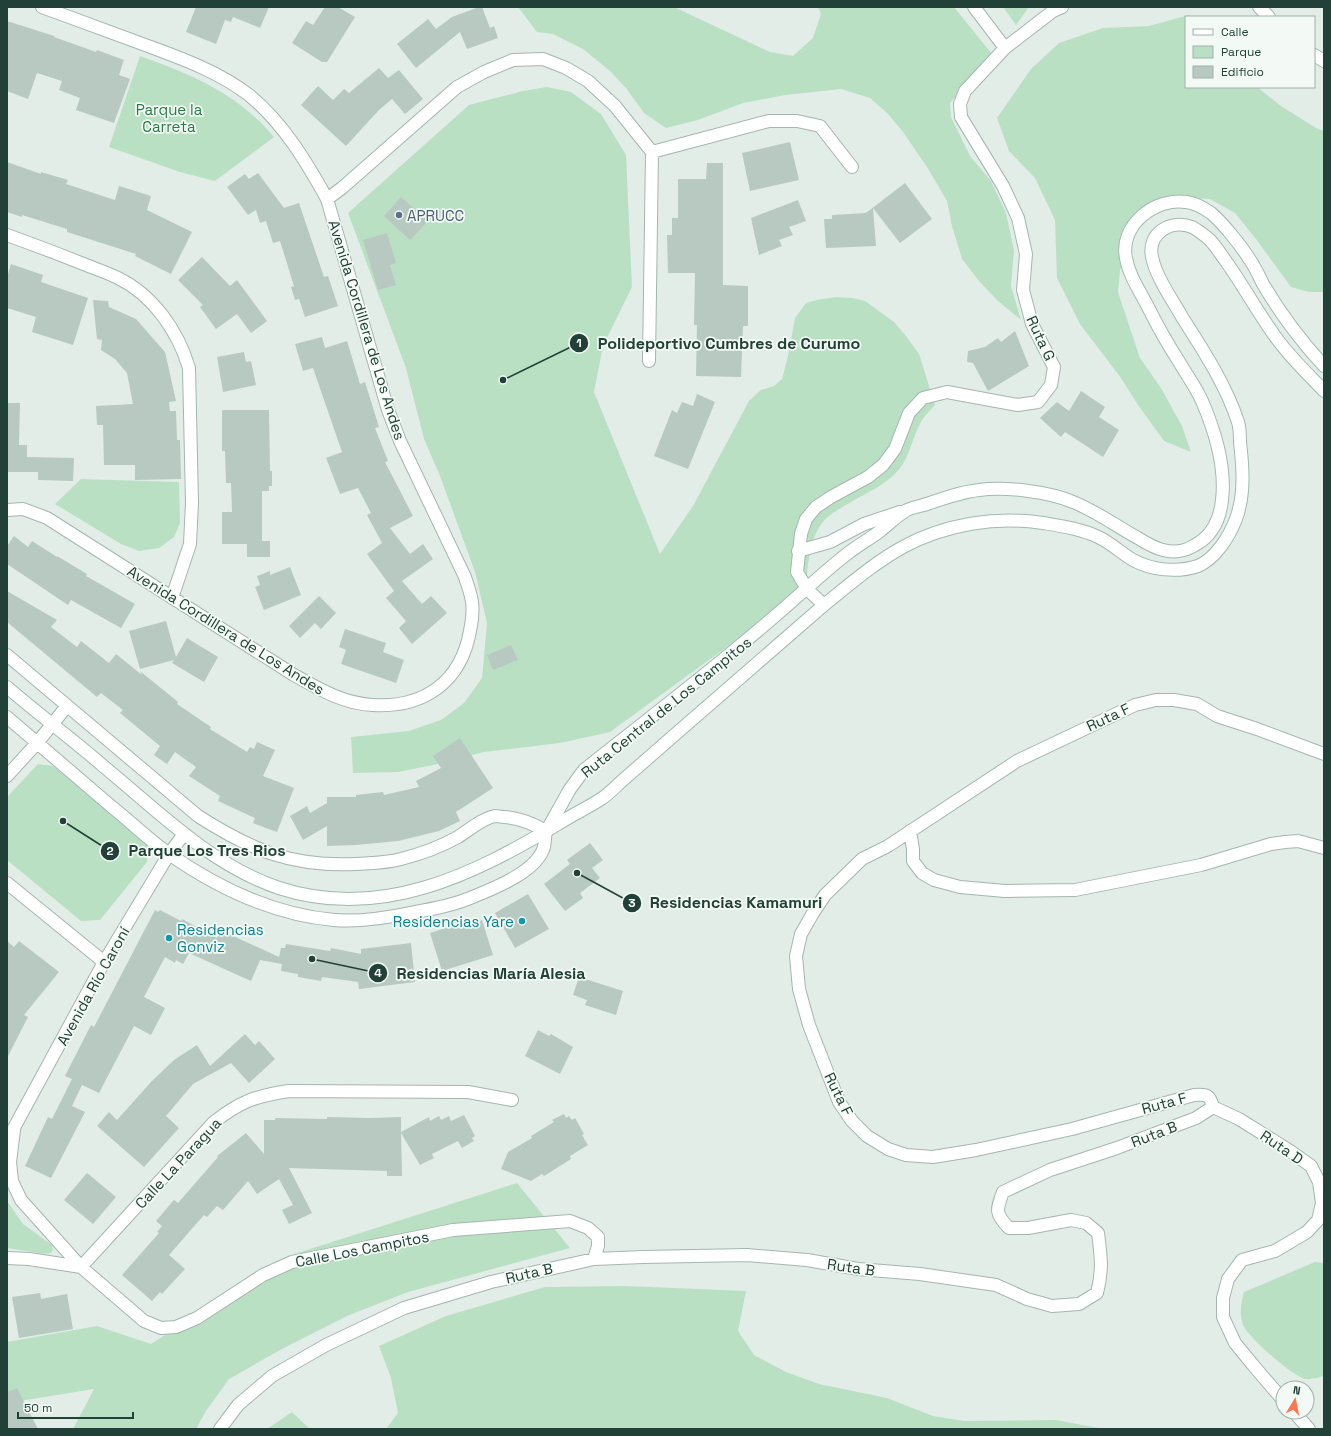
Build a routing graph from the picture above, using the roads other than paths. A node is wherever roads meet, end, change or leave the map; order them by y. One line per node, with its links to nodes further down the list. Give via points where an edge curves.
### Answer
1 (42, 7): 11 (street, Avenida Cordillera de Los Andes, via 190,62 248,95 272,117 292,142)
2 (974, 7): 6 (street)
3 (1062, 7): 6 (street, Ruta G)
4 (1259, 7): 5 (street)
5 (1268, 16)
6 (1004, 48): 18 (street, Ruta G, via 965,92 960,104 961,117 1003,186 1018,218 1026,254 1023,290 1032,324 1054,367 1051,385 1038,402 1018,405 947,392 923,398 908,413 895,449 883,465 868,477 816,507 806,518)
7 (1315, 56): 8 (street)
8 (1324, 61)
9 (652, 152): 10 (street, via 769,121 797,121 820,126); 11 (street, via 615,106 588,81 566,68 542,59 513,60 457,87); 13 (street)
10 (852, 167)
11 (327, 199): 20 (street, Avenida Cordillera de Los Andes, via 400,441 465,577 472,598 468,646 456,670 443,685 424,696 401,704 373,705 352,702 329,694 294,675)
12 (7, 235): 20 (street, via 118,278 138,290 164,318 184,350 189,368 192,503 190,544)
13 (649, 360)
14 (1324, 366): 17 (street, Ruta Central de Los Campitos, via 1286,319 1251,260 1212,214 1201,206 1187,202 1159,205 1135,222 1125,245 1126,258 1134,284 1201,399 1214,434 1223,489 1219,516 1207,537 1185,550 1163,550 1072,501 1048,494 1001,489 982,489 958,494)
15 (1324, 391): 21 (street, Ruta Central de Los Campitos, via 1302,370 1269,329 1211,241 1193,228 1182,225 1163,229 1156,235 1152,245 1152,257 1162,283 1217,376 1238,424 1243,462 1238,514 1232,530 1215,553 1199,565 1187,569 1157,568 1134,560 1098,537 1074,529 1035,522 999,520 933,534 901,548)
16 (7, 510): 20 (street, Avenida Cordillera de Los Andes, via 23,509 47,518)
17 (905, 511): 18 (street, via 864,524 830,542); 19 (street, Ruta Central de Los Campitos, via 848,553)
18 (798, 550): 19 (street, Ruta G, via 797,572)
19 (807, 589): 21 (street, Ruta G); 30 (street, Ruta Central de Los Campitos, via 718,664 584,770)
20 (172, 598)
21 (824, 605): 30 (street, Ruta Central de Los Campitos, via 602,798)
22 (7, 655): 24 (street)
23 (7, 687): 26 (street)
24 (67, 706): 26 (street); 30 (street, via 198,816 251,846 289,860 330,865 400,859 438,847 495,816 517,818)
25 (7, 717): 27 (street)
26 (52, 724): 27 (street); 32 (street)
27 (37, 743): 29 (street); 34 (street)
28 (1324, 754): 31 (street, Ruta F, via 1217,716 1197,704 1156,700 1135,705 1017,761)
29 (7, 776)
30 (546, 831): 32 (street, via 484,865 441,882 396,894 350,899 303,894 279,888 231,866); 34 (street, via 544,847 532,865 496,887 465,901 435,908 354,920 315,918 271,908 213,881)
31 (910, 831): 33 (street, via 913,861 922,873 934,880 960,887 1005,891 1075,890 1201,865 1284,842 1298,841); 38 (street, Ruta F, via 862,859 825,895 801,934 796,956 804,1010 839,1102 852,1121 867,1136 888,1149 906,1155 933,1157 1072,1129 1194,1095 1204,1094 1211,1099)
32 (184, 834): 34 (street, Avenida Río Caroní)
33 (1324, 848)
34 (169, 854): 36 (street, Avenida Río Caroní)
35 (7, 883): 36 (street)
36 (104, 962): 39 (street, Avenida Río Caroní)
37 (512, 1100): 43 (street, Calle La Paragua, via 468,1092 289,1090 246,1100 212,1124)
38 (1213, 1107): 42 (street, Ruta B, via 1196,1118 1050,1170 1003,1192 997,1208 1000,1219 1009,1228 1028,1228 1070,1220 1086,1223 1098,1233 1101,1276 1097,1293 1079,1304 1052,1306 1027,1299 996,1285 920,1274 858,1269 807,1260 747,1255); 44 (street, Ruta D, via 1290,1151 1311,1166 1319,1182 1322,1203 1318,1220 1307,1232 1275,1251 1242,1260 1228,1279 1223,1298 1223,1317 1235,1343)
39 (14, 1130): 40 (street, Avenida Río Caroní); 43 (street, Calle Los Campitos, via 10,1162 12,1181 21,1200)
40 (7, 1141)
41 (7, 1258): 43 (street)
42 (594, 1259): 43 (street, Calle Los Campitos, via 598,1237 588,1228 570,1221 453,1230 292,1262 263,1275 197,1318 176,1327 161,1328 144,1321); 46 (street, Ruta B, via 491,1282 404,1308 326,1345 272,1376 238,1405)
43 (81, 1267)
44 (1275, 1391)
45 (1301, 1420): 47 (street)
46 (220, 1429)
47 (1309, 1429)

